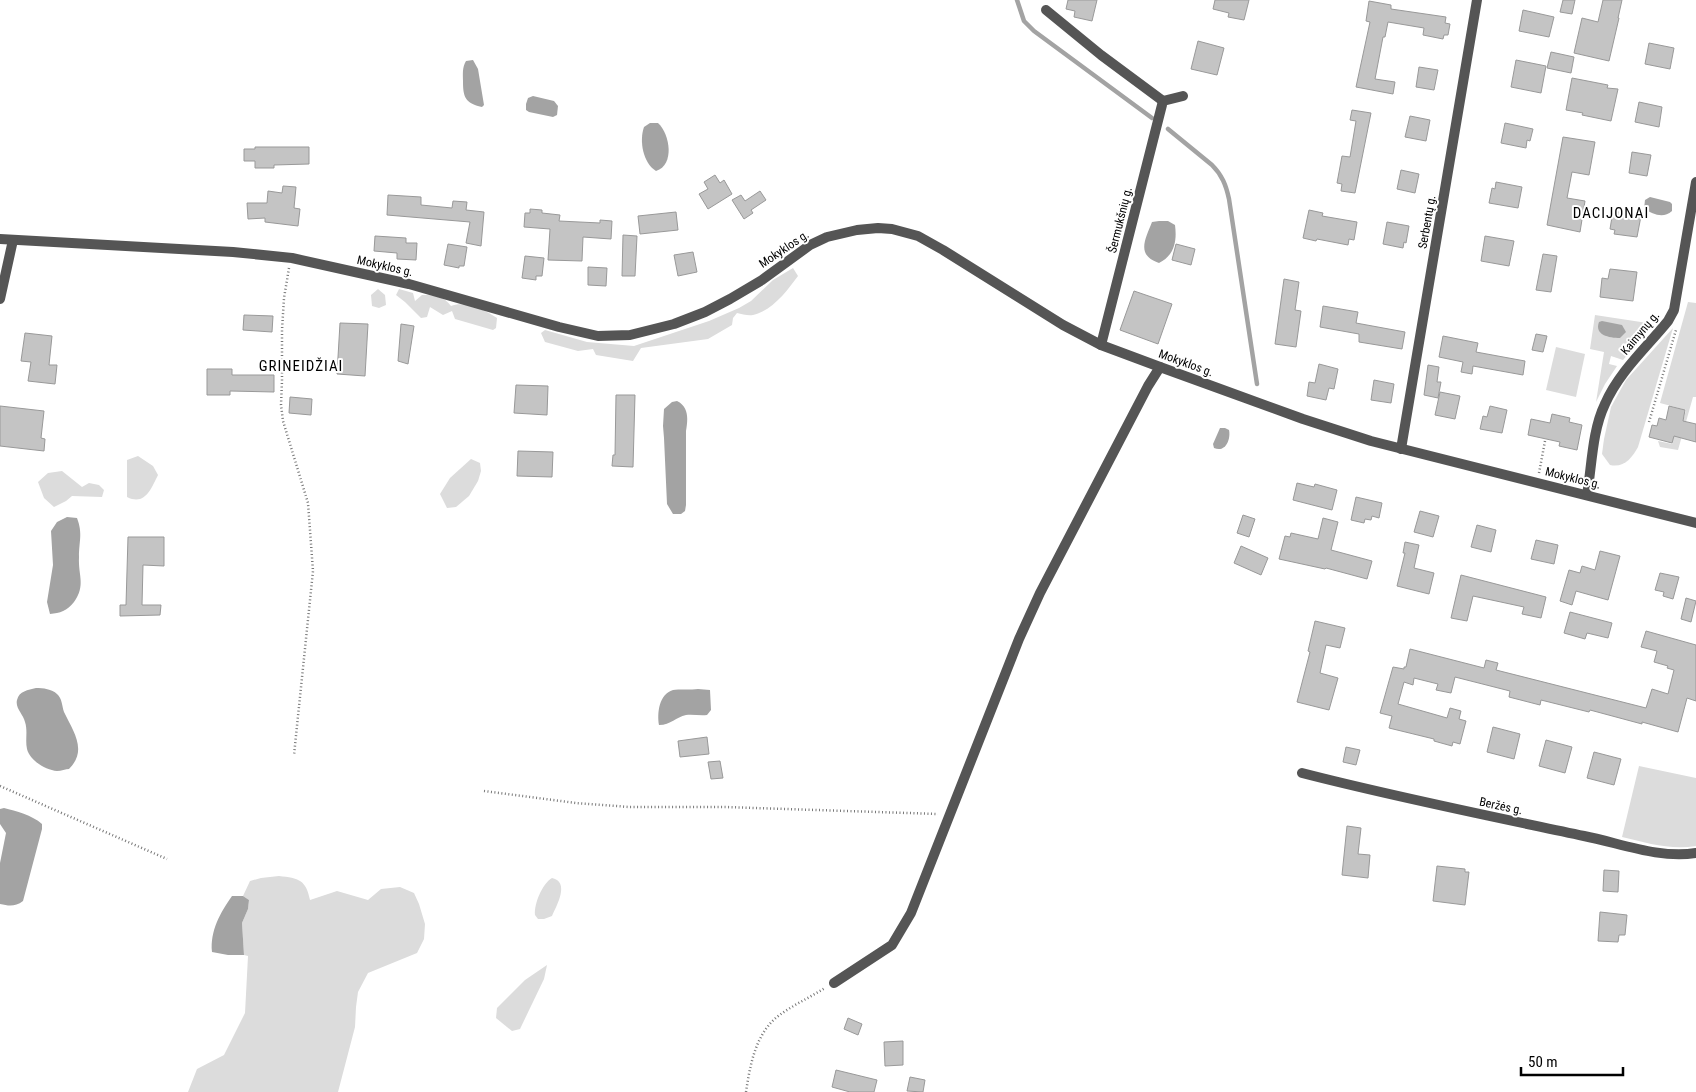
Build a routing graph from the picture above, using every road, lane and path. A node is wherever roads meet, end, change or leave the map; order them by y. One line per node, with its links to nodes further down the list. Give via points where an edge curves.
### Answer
1 (1477, 0): 15 (street, Serbentų g.)
2 (1046, 10): 4 (street)
3 (1183, 96): 4 (street)
4 (1163, 102): 11 (street, Šermukšnių g.)
5 (1696, 182): 10 (street, Kaimynų g.)
6 (0, 239): 7 (street, Mokyklos g.)
7 (13, 240): 8 (street, Mokyklos g.); 9 (street)
8 (292, 258): 11 (street, Mokyklos g., via 409,284 598,336 630,335 674,324 722,303 827,237 857,230 892,229 918,236 1063,325); 19 (path, via 284,306 281,405 308,503 312,571)
9 (0, 299)
10 (1674, 310): 13 (path, via 1677,326); 17 (street, Kaimynų g., via 1620,377 1604,405)
11 (1102, 345): 12 (street, Mokyklos g.)
12 (1160, 367): 15 (street, Mokyklos g., via 1303,419); 23 (street, via 1040,593)
13 (1649, 422)
14 (1545, 441): 16 (path)
15 (1401, 449): 17 (street, Mokyklos g.)
16 (1540, 466)
17 (1587, 495): 18 (street, Mokyklos g.)
18 (1696, 523)
19 (294, 756)
20 (1302, 773): 24 (street, Beržės g., via 1646,851)
21 (0, 786): 25 (path)
22 (484, 791): 23 (path, via 629,807)
23 (949, 815): 26 (street, via 911,913 892,945)
24 (1696, 853)
25 (167, 859)
26 (831, 985): 27 (path, via 777,1018 762,1035 750,1066)
27 (746, 1092)

